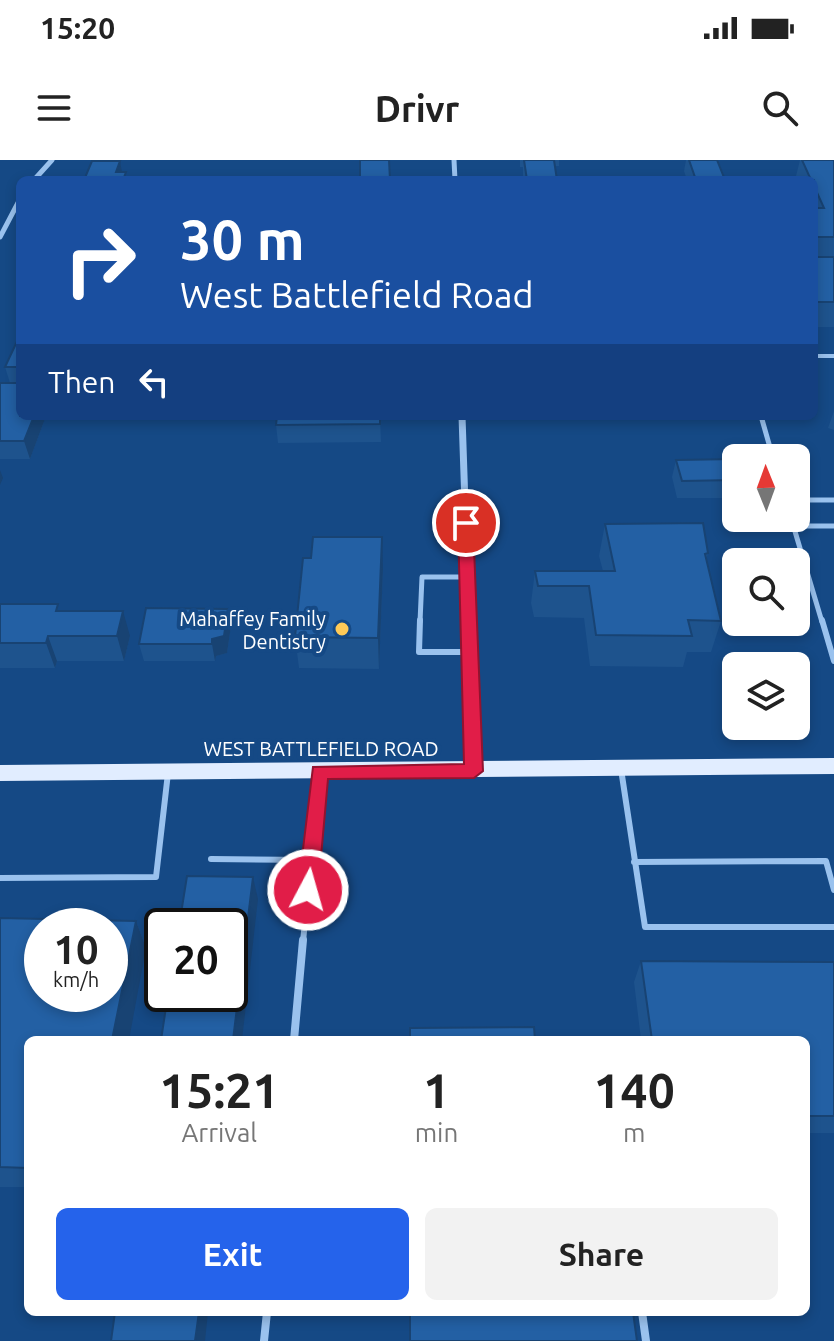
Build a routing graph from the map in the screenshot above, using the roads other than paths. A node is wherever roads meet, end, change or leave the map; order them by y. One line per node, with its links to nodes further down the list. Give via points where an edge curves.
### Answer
1 (52, 160): 2 (street)
2 (38, 176)
3 (16, 207): 4 (street)
4 (0, 237)
5 (462, 420): 13 (street)
6 (762, 420): 7 (lane)
7 (769, 444)
8 (810, 500): 9 (lane)
9 (834, 500)
10 (810, 526): 11 (lane)
11 (834, 526)
12 (795, 532): 15 (lane)
13 (467, 577): 14 (street); 14 (lane, via 422,577 419,652)
14 (470, 652): 18 (street)
15 (834, 661)
16 (834, 766): 17 (main road, WEST BATTLEFIELD ROAD)
17 (621, 769): 18 (main road, WEST BATTLEFIELD ROAD); 25 (lane)
18 (474, 771): 19 (main road, WEST BATTLEFIELD ROAD)
19 (319, 772): 21 (main road, WEST BATTLEFIELD ROAD); 23 (lane)
20 (0, 773): 21 (main road, WEST BATTLEFIELD ROAD)
21 (168, 773): 26 (lane, via 156,877)
22 (211, 859): 23 (lane)
23 (311, 860): 29 (lane)
24 (830, 861): 25 (lane); 27 (lane)
25 (634, 862): 28 (lane, via 645,927)
26 (0, 878)
27 (834, 890)
28 (834, 927)
29 (294, 1036)
30 (267, 1316): 32 (lane)
31 (643, 1316): 33 (lane)
32 (264, 1341)
33 (646, 1341)

